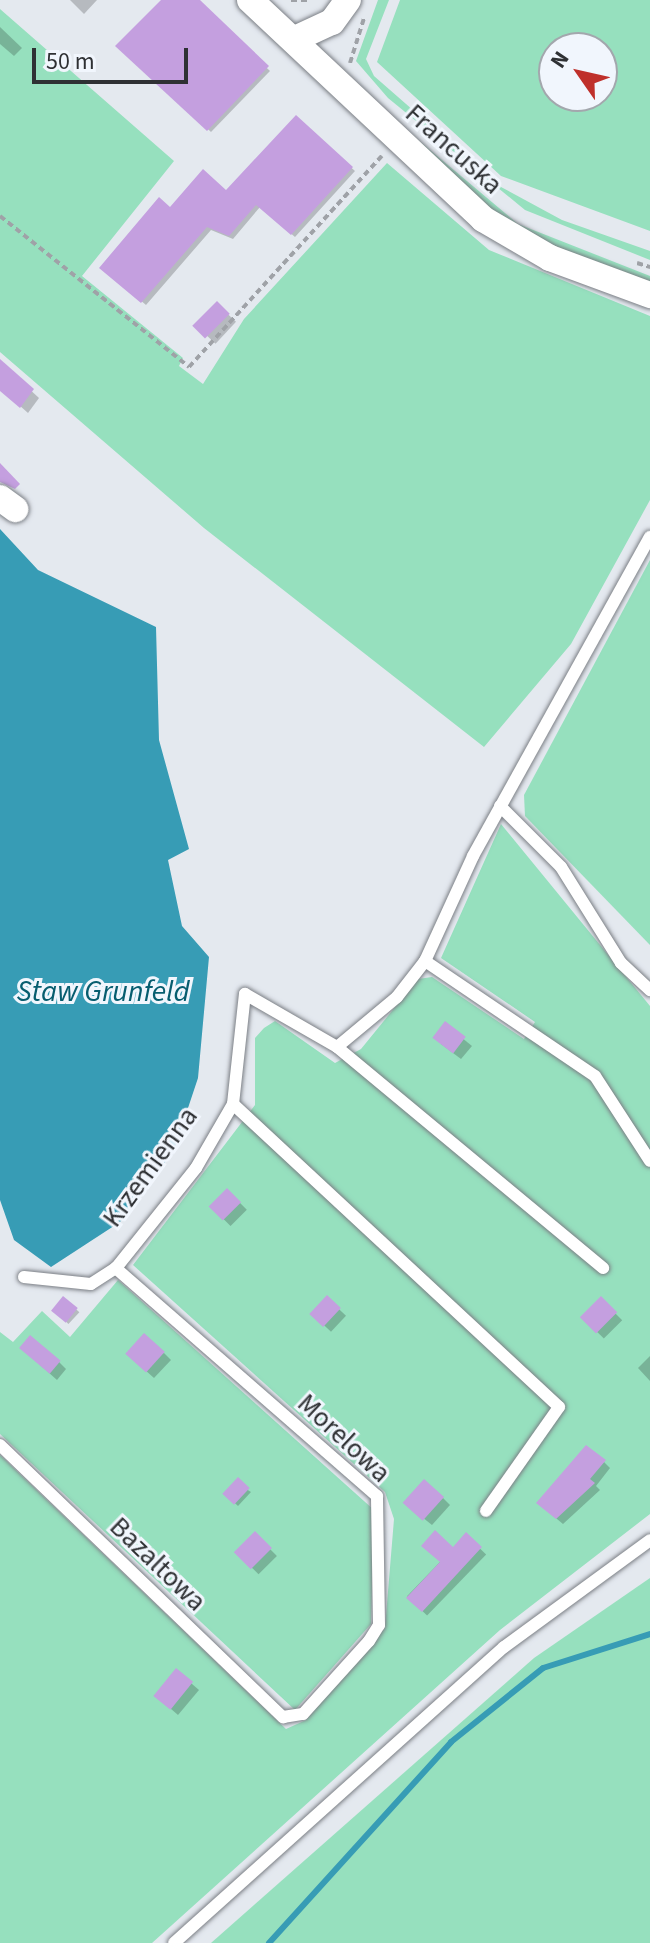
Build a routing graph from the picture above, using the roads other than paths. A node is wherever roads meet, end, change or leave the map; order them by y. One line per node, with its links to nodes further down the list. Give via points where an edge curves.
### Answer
1 (250, 0): 3 (street, Francuska)
2 (358, 2): 3 (street, via 332,22)
3 (297, 38): 4 (street, Francuska, via 396,141 514,239)
4 (650, 295)
5 (650, 537): 6 (lane)
6 (500, 806): 7 (lane); 8 (lane, via 561,867 621,963)
7 (425, 961): 9 (lane, via 364,1030); 11 (lane, via 595,1076)
8 (650, 990)
9 (337, 1047): 10 (lane, Krzemienna, via 245,994); 13 (lane)
10 (233, 1104): 12 (lane, Krzemienna, via 196,1168); 16 (lane, via 559,1407)
11 (650, 1161)
12 (116, 1268): 14 (lane, Krzemienna, via 91,1284); 18 (lane, Morelowa, via 368,1488 382,1509 379,1625 303,1714)
13 (603, 1268)
14 (24, 1277)
15 (0, 1445): 18 (lane, Bazaltowa)
16 (486, 1511)
17 (650, 1540): 19 (lane, via 504,1647)
18 (283, 1717)
19 (174, 1943)

